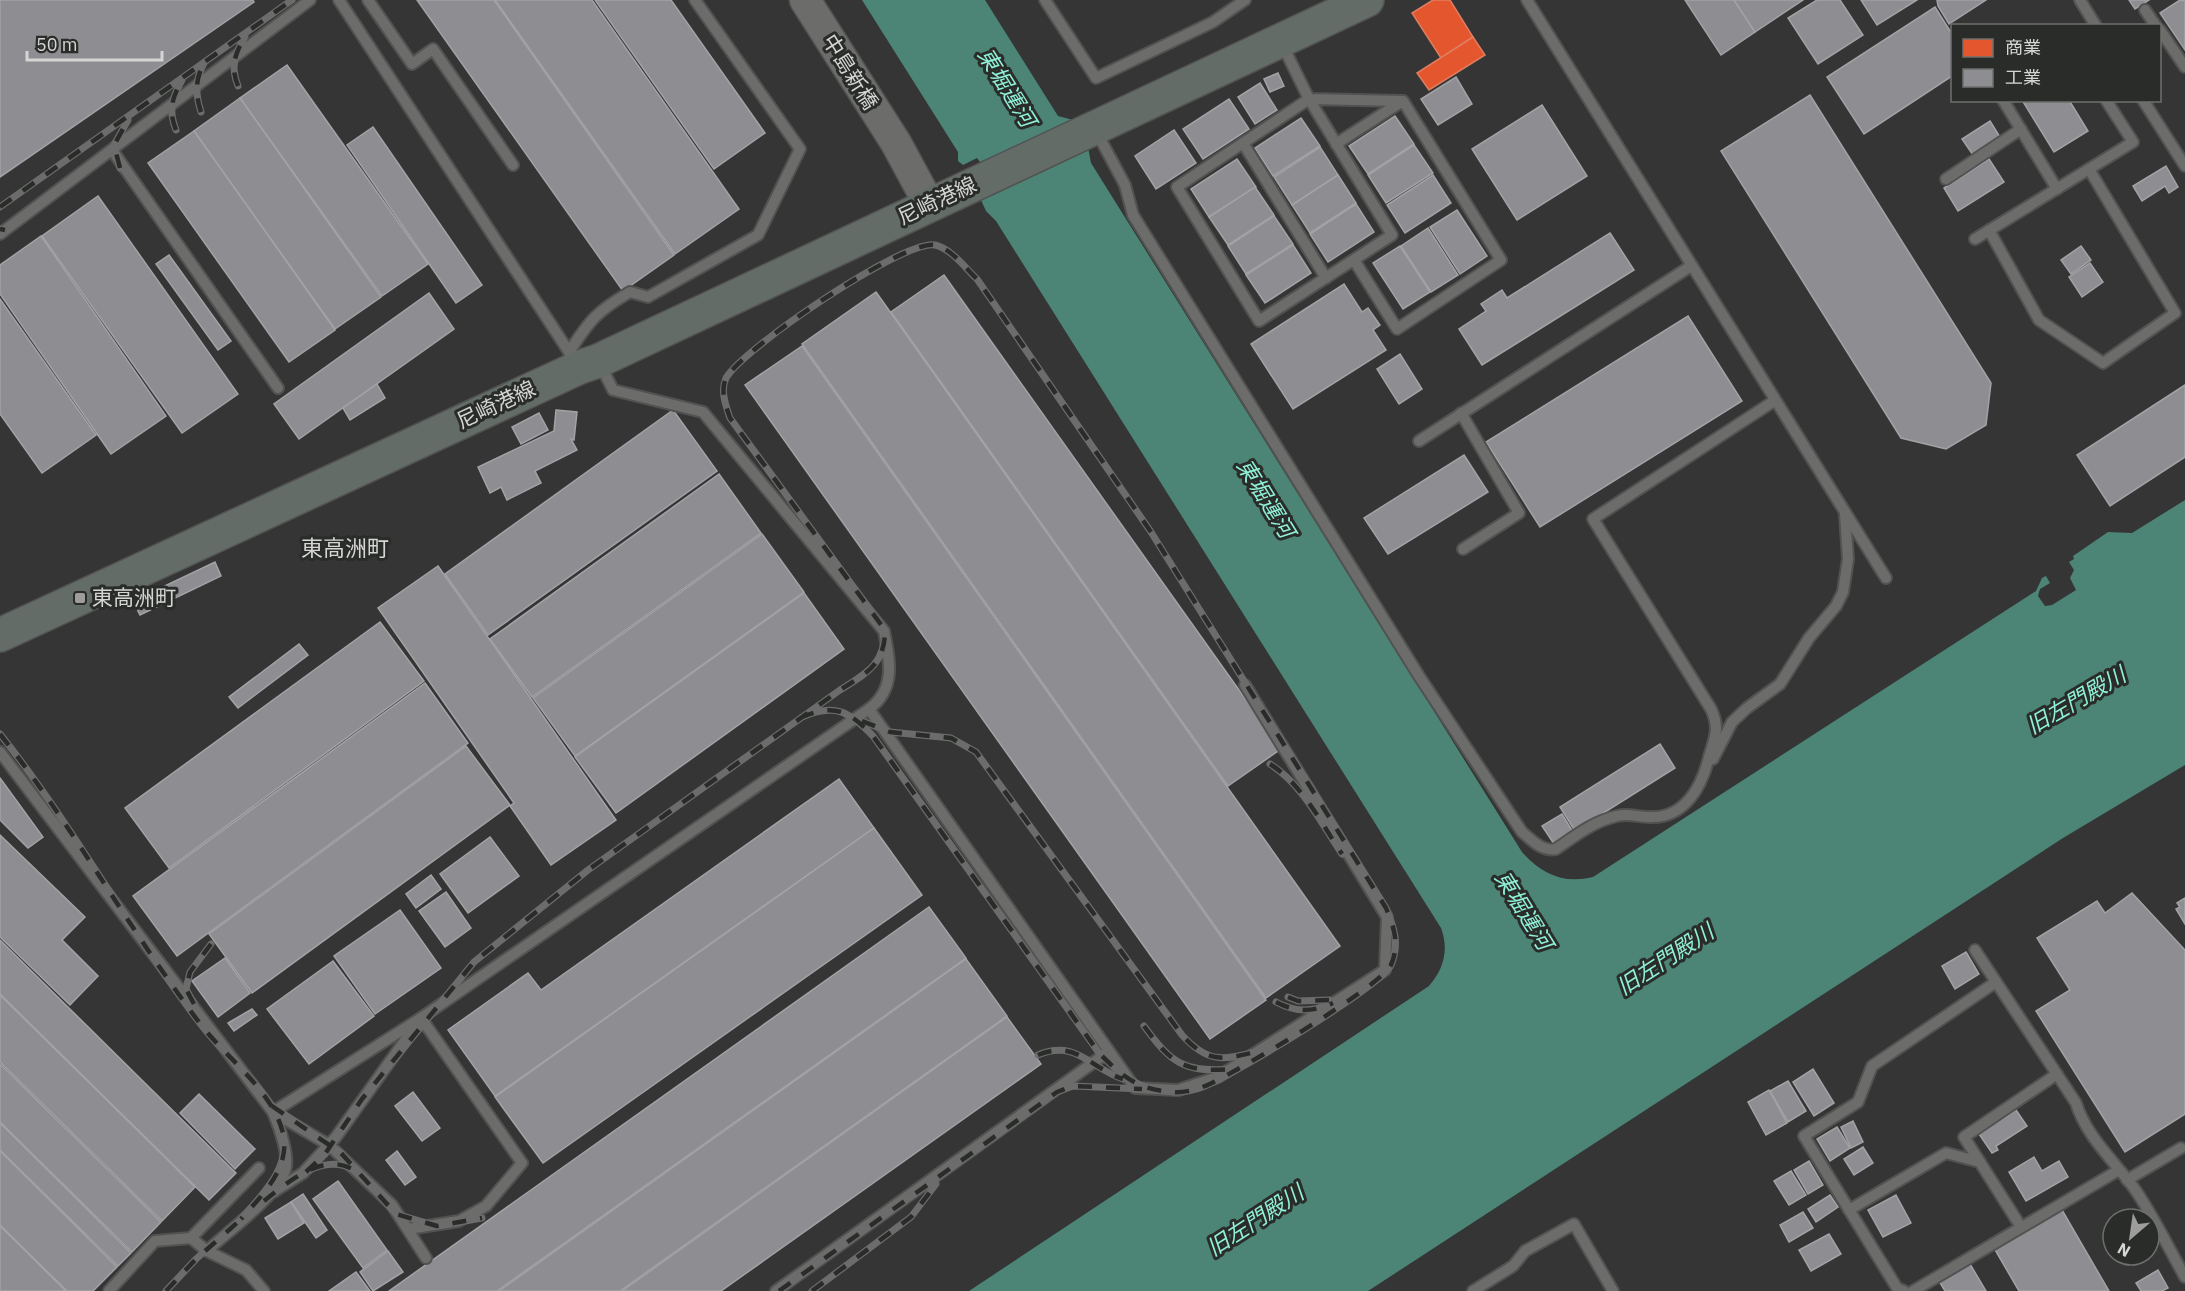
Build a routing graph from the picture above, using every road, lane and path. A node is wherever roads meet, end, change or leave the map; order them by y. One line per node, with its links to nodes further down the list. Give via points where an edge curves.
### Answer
1 (310, 0): 26 (lane)
2 (339, 0): 39 (lane)
3 (368, 0): 27 (lane, via 412,64 433,49)
4 (695, 0): 39 (lane, via 800,149 758,235 648,297 630,291 602,308 591,317)
5 (805, 0): 32 (street, 中島新橋, via 896,143)
6 (1045, 0): 7 (lane, via 1096,78 1213,22)
7 (1245, 0)
8 (1367, 0): 15 (main road)
9 (1527, 0): 37 (lane)
10 (2079, 0): 12 (lane)
11 (2145, 10): 13 (lane)
12 (2093, 24)
13 (2155, 24)
14 (2161, 31): 16 (lane)
15 (1281, 42): 17 (lane); 23 (main road)
16 (2185, 67)
17 (1309, 99): 18 (lane); 24 (lane); 25 (lane)
18 (1402, 101): 25 (lane); 36 (lane, via 1501,260 1397,329)
19 (2004, 102): 22 (lane)
20 (2107, 102): 29 (lane, via 2133,142)
21 (2145, 102): 28 (lane)
22 (2020, 129): 30 (lane); 31 (lane)
23 (1088, 130): 32 (main road, 尼崎港線); 51 (lane, via 1125,184 1133,215 1419,676 1522,832 1538,846 1556,849 1594,824 1618,816 1652,818 1673,813 1687,803)
24 (1243, 143): 38 (lane); 38 (lane, via 1177,187 1259,321)
25 (1336, 144): 36 (lane, via 1392,235)
26 (112, 150): 34 (lane); 40 (lane)
27 (513, 165)
28 (2185, 166)
29 (2089, 169): 31 (lane); 33 (lane, via 2175,313 2103,363 2039,320)
30 (1946, 179)
31 (2057, 189): 33 (lane)
32 (929, 204): 39 (main road, 尼崎港線)
33 (1989, 230): 35 (lane)
34 (0, 234)
35 (1975, 239)
36 (1354, 260): 38 (lane)
37 (1691, 266): 41 (lane); 42 (lane)
38 (1326, 278)
39 (582, 360): 47 (main road, 尼崎港線); 49 (lane, via 613,390 703,412 884,631 890,661 887,690)
40 (278, 388)
41 (1774, 401): 44 (lane); 51 (lane, via 1593,519 1718,724)
42 (1461, 413): 43 (lane); 45 (lane, via 1519,513)
43 (1419, 441)
44 (1845, 512): 46 (lane); 51 (lane, via 1848,560 1843,592 1836,606 1809,638 1780,684 1732,722)
45 (1463, 549)
46 (1886, 578)
47 (0, 635)
48 (1245, 685): 55 (lane, via 1388,917 1385,970 1218,1077 1178,1090 1135,1088)
49 (869, 709): 54 (lane); 55 (lane)
50 (0, 752): 57 (lane)
51 (1705, 776)
52 (1975, 950): 53 (lane)
53 (1996, 982): 56 (lane); 65 (lane, via 1872,1066 1858,1102 1804,1136)
54 (421, 1018): 57 (lane); 58 (lane); 67 (lane, via 522,1163 486,1206 459,1221)
55 (1108, 1052): 75 (lane)
56 (2057, 1074): 60 (lane, via 1964,1137); 62 (lane)
57 (273, 1112): 58 (lane); 64 (lane, via 282,1133 285,1170)
58 (328, 1145): 64 (lane, via 303,1173); 67 (lane, via 392,1204)
59 (2181, 1148): 63 (lane)
60 (1980, 1162): 65 (lane, via 1946,1153); 66 (lane)
61 (259, 1168): 68 (lane)
62 (2119, 1170): 63 (lane); 66 (lane)
63 (2127, 1180): 71 (lane)
64 (269, 1194): 69 (lane)
65 (1849, 1210): 72 (lane)
66 (2021, 1227): 78 (lane)
67 (408, 1229): 70 (lane)
68 (191, 1238): 69 (lane); 73 (lane, via 155,1241)
69 (207, 1251): 74 (lane, via 246,1270)
70 (426, 1258)
71 (2185, 1277)
72 (1897, 1290)
73 (109, 1291)
74 (264, 1291)
75 (776, 1291)
76 (1473, 1291): 77 (lane, via 1513,1266 1525,1251 1574,1224)
77 (1612, 1291)
78 (1913, 1291)

